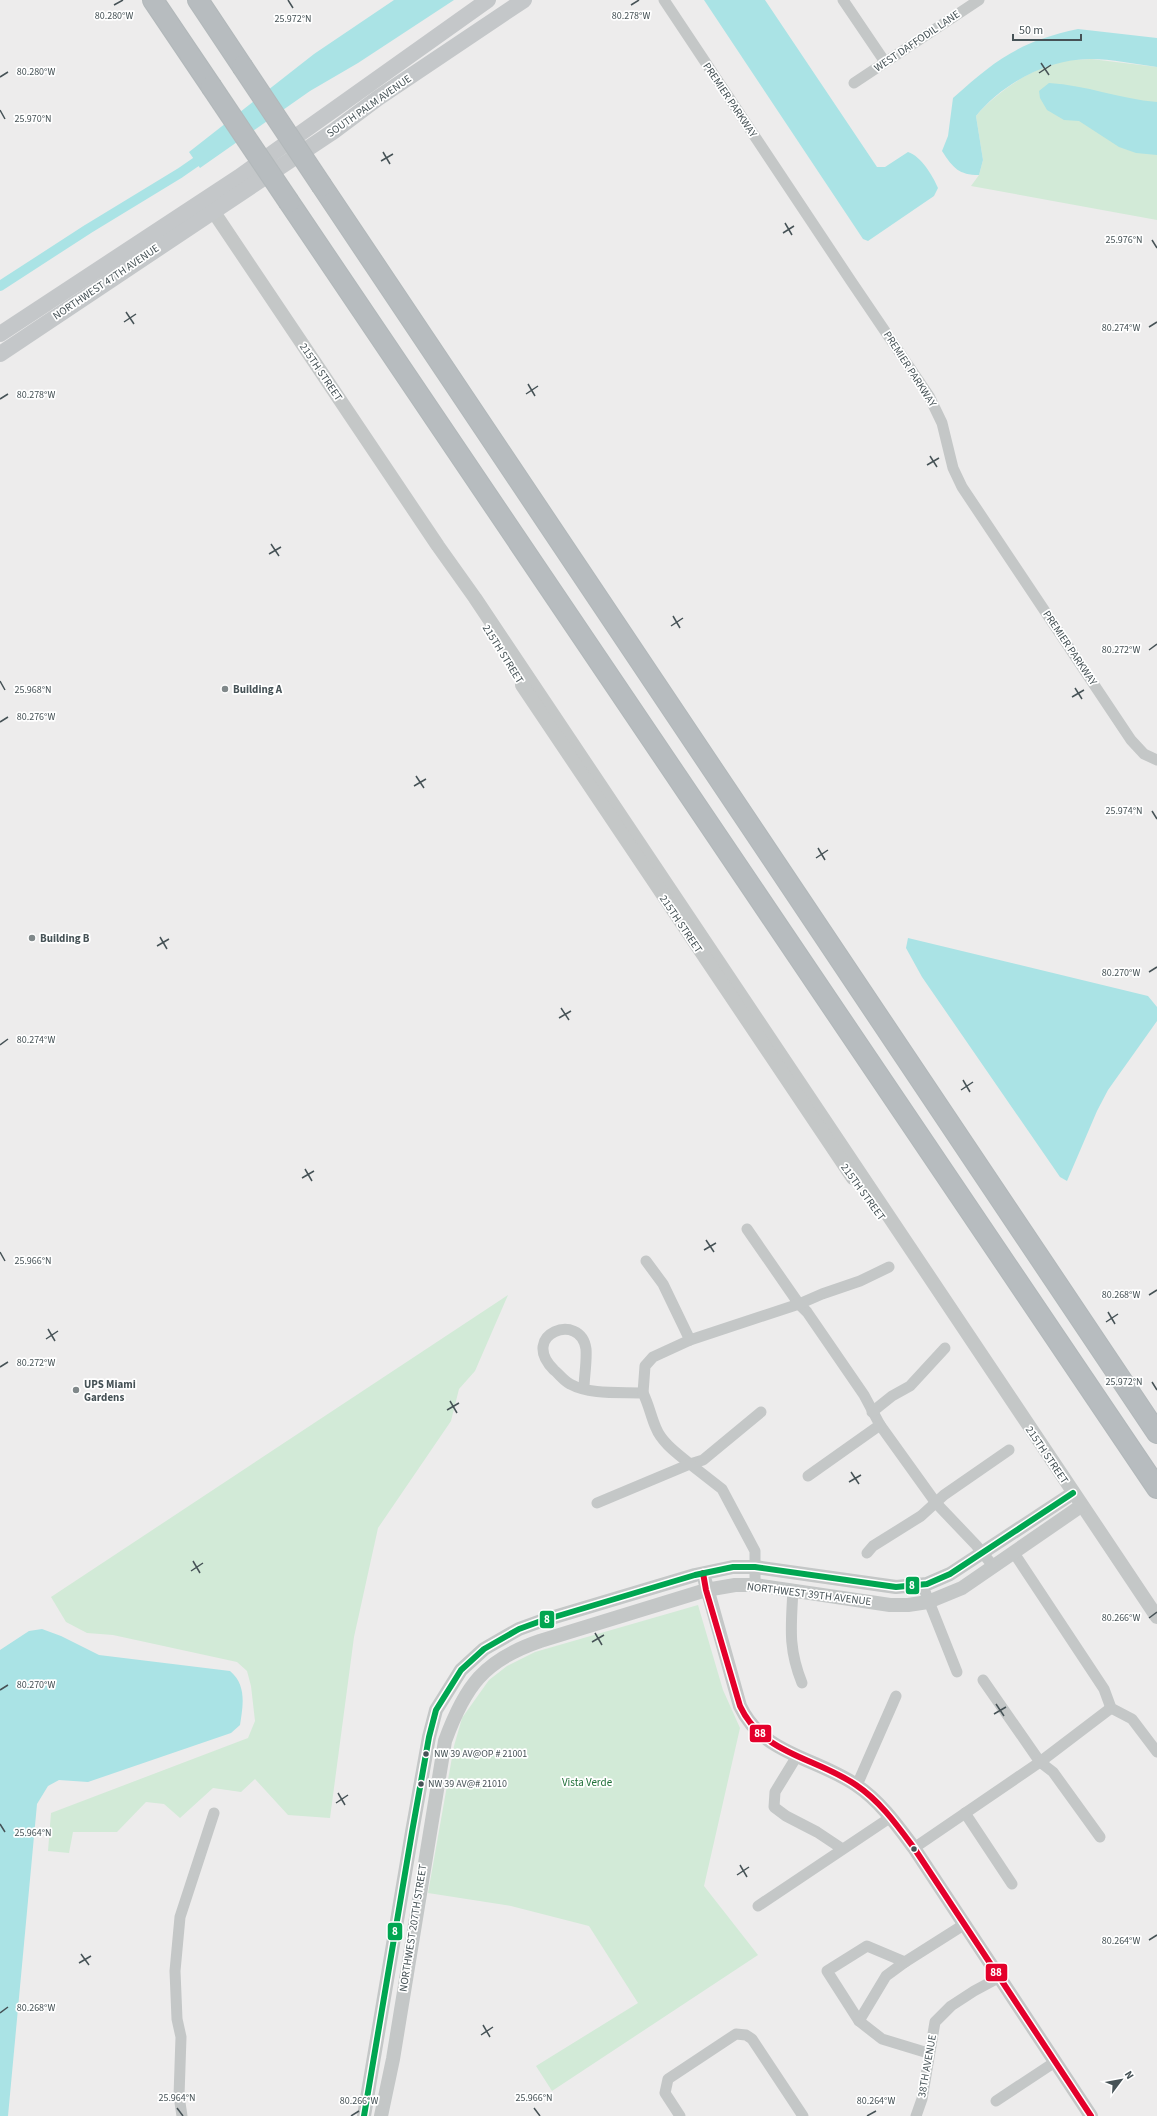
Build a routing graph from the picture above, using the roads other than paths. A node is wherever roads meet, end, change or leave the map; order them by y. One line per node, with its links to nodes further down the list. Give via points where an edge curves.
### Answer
1 (153, 0): 29 (highway, bridge)
2 (198, 0): 25 (highway, bridge)
3 (488, 0): 10 (main road, SOUTH PALM AVENUE)
4 (524, 0): 10 (main road, SOUTH PALM AVENUE)
5 (664, 0): 13 (street, PREMIER PARKWAY, via 929,396 942,423 953,468 962,487 1131,740 1144,754)
6 (843, 0): 8 (street)
7 (979, 0): 8 (street, WEST DAFFODIL LANE)
8 (885, 62): 9 (street, WEST DAFFODIL LANE)
9 (854, 83)
10 (208, 205): 11 (main road, NORTHWEST 47TH AVENUE); 12 (main road, NORTHWEST 47TH AVENUE); 30 (street, 215TH STREET, via 492,624)
11 (0, 334)
12 (0, 354)
13 (1157, 760)
14 (747, 1229): 17 (street)
15 (646, 1261): 18 (street, via 663,1284)
16 (889, 1267): 17 (street)
17 (799, 1304): 18 (street); 23 (street, via 864,1395)
18 (690, 1340): 21 (street, via 653,1357 645,1366)
19 (945, 1348): 23 (street, via 910,1386)
20 (584, 1389): 20 (street, via 569,1384 543,1354 544,1340 552,1331 564,1329 576,1333 582,1340 586,1349); 21 (street)
21 (642, 1393): 27 (street, via 656,1429 668,1445)
22 (760, 1412): 27 (street, via 703,1460)
23 (872, 1412): 24 (street)
24 (880, 1425): 28 (street); 32 (street)
25 (1157, 1433)
26 (1009, 1450): 32 (street)
27 (690, 1464): 31 (street); 37 (street, via 722,1488 755,1551)
28 (808, 1476)
29 (1157, 1488)
30 (1073, 1493): 33 (street, 215TH STREET); 35 (street, NORTHWEST 39TH AVENUE)
31 (597, 1503)
32 (936, 1503): 34 (street, via 921,1516 873,1546); 35 (street)
33 (1081, 1506): 36 (street, NORTHWEST 39TH AVENUE); 45 (street, 215TH STREET)
34 (867, 1553)
35 (983, 1553): 38 (street); 40 (street, NORTHWEST 39TH AVENUE, via 936,1581)
36 (1014, 1553): 38 (street, NORTHWEST 39TH AVENUE); 50 (street, via 1104,1689)
37 (755, 1567): 39 (street, NORTHWEST 39TH AVENUE, via 733,1567); 40 (street, NORTHWEST 39TH AVENUE, via 896,1587); 41 (street)
38 (994, 1567): 44 (street, NORTHWEST 39TH AVENUE, via 962,1588)
39 (703, 1573): 42 (street); 51 (street, NORTHWEST 39TH AVENUE, via 541,1621 503,1637 484,1649 461,1670 436,1710)
40 (922, 1584): 44 (street)
41 (755, 1585): 42 (street, NORTHWEST 39TH AVENUE, via 735,1585); 43 (street, NORTHWEST 39TH AVENUE)
42 (706, 1590): 52 (street, NORTHWEST 39TH AVENUE, via 514,1650 493,1664 464,1696); 54 (street, via 746,1720 764,1739)
43 (793, 1590): 44 (street, NORTHWEST 39TH AVENUE, via 890,1604); 48 (street, via 790,1639 794,1663)
44 (928, 1602): 46 (street)
45 (1157, 1617)
46 (956, 1672)
47 (983, 1680): 55 (street)
48 (802, 1683)
49 (896, 1696): 56 (street)
50 (1110, 1708): 53 (street, via 1132,1719); 55 (street)
51 (429, 1737): 73 (street, NORTHWEST 207TH STREET)
52 (445, 1741): 74 (street, NORTHWEST 207TH STREET, via 393,2059)
53 (1157, 1752)
54 (797, 1756): 56 (street, via 819,1764); 61 (street, via 775,1792 774,1806 786,1816 818,1832)
55 (1040, 1762): 58 (street); 60 (street, via 1052,1772)
56 (857, 1785): 59 (street)
57 (214, 1813): 72 (street, via 180,1917 175,1975 177,2019 181,2037 179,2096)
58 (965, 1813): 62 (street); 63 (street)
59 (891, 1817): 61 (street); 62 (street)
60 (1100, 1837)
61 (841, 1848): 64 (street)
62 (914, 1848): 65 (street)
63 (1012, 1884)
64 (758, 1906)
65 (965, 1924): 66 (street); 67 (street)
66 (905, 1962): 68 (street, via 886,1976); 68 (street, via 867,1946 827,1971)
67 (1000, 1977): 69 (street, 38TH AVENUE, via 951,2006 935,2022); 70 (street)
68 (859, 2021): 69 (street, via 882,2039)
69 (928, 2053): 77 (street, 38TH AVENUE, via 922,2099)
70 (1055, 2062): 71 (street); 78 (street)
71 (996, 2101)
72 (182, 2116)
73 (364, 2116)
74 (381, 2116)
75 (680, 2116): 76 (street, via 665,2093 668,2079 736,2034 746,2034 752,2039)
76 (803, 2116)
77 (916, 2116)
78 (1091, 2116)

